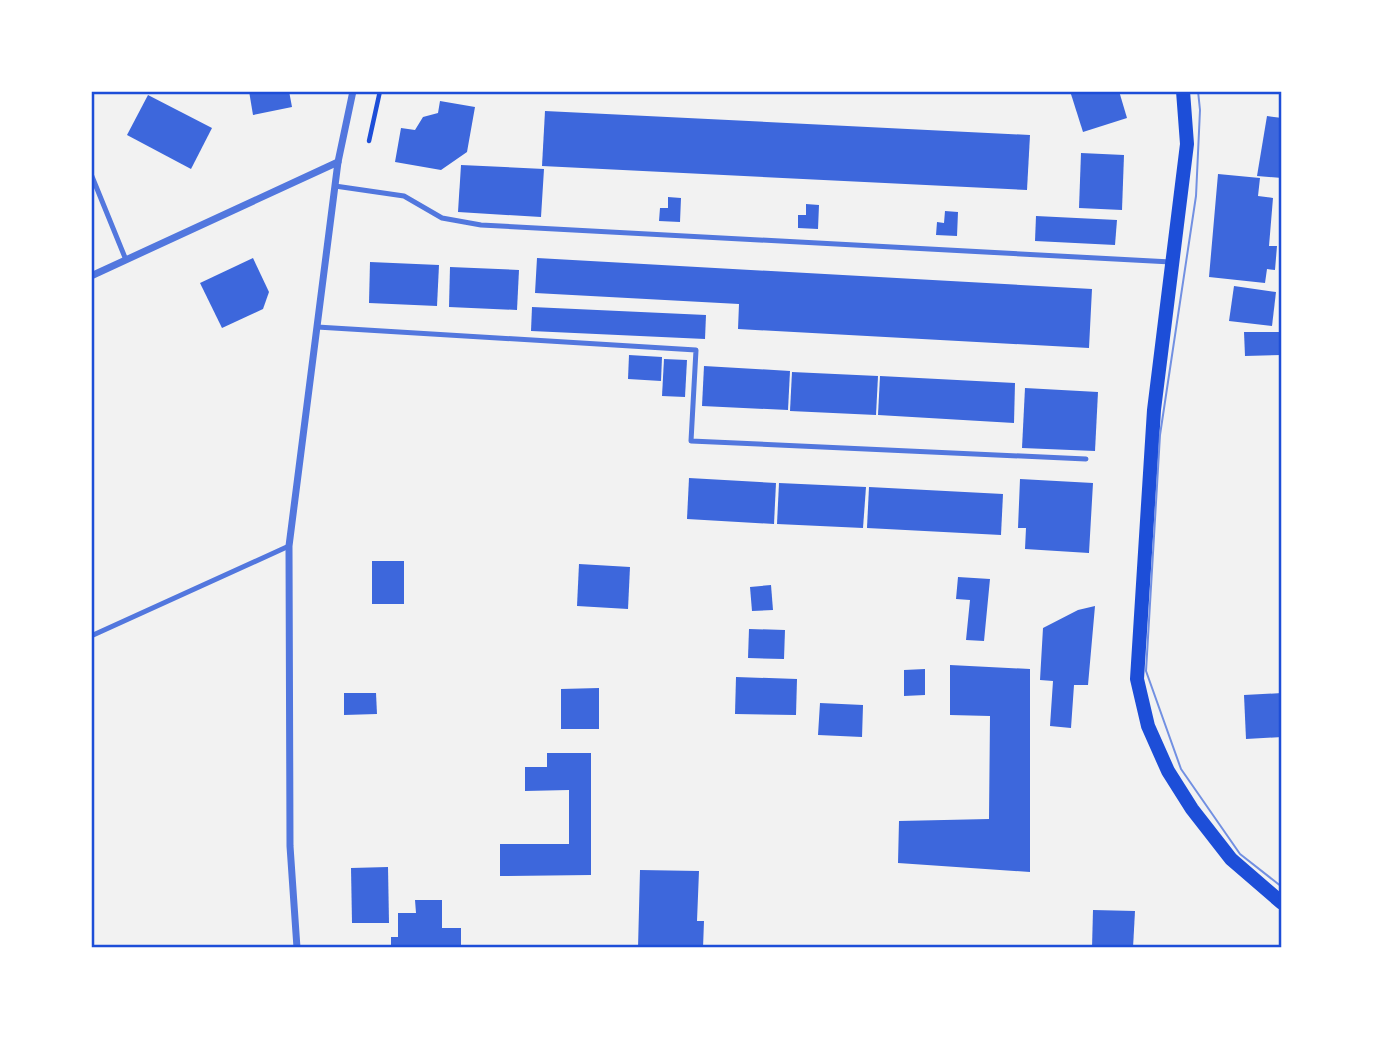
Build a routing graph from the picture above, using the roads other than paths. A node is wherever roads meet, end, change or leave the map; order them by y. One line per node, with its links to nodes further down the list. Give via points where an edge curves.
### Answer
1 (353, 91): 3 (street)
2 (1183, 91): 7 (main road, via 1187,144)
3 (338, 162): 5 (street); 6 (street)
4 (91, 174): 6 (lane)
5 (335, 186): 7 (lane, via 404,196 442,218 481,225); 9 (street)
6 (126, 260): 8 (street)
7 (1173, 262): 13 (main road, via 1154,410 1137,679 1148,726 1168,771 1231,859)
8 (91, 276)
9 (317, 327): 10 (lane, via 696,350 691,441); 11 (street)
10 (1086, 459)
11 (289, 546): 12 (lane); 14 (street, via 290,846)
12 (91, 636)
13 (1282, 903)
14 (297, 948)

